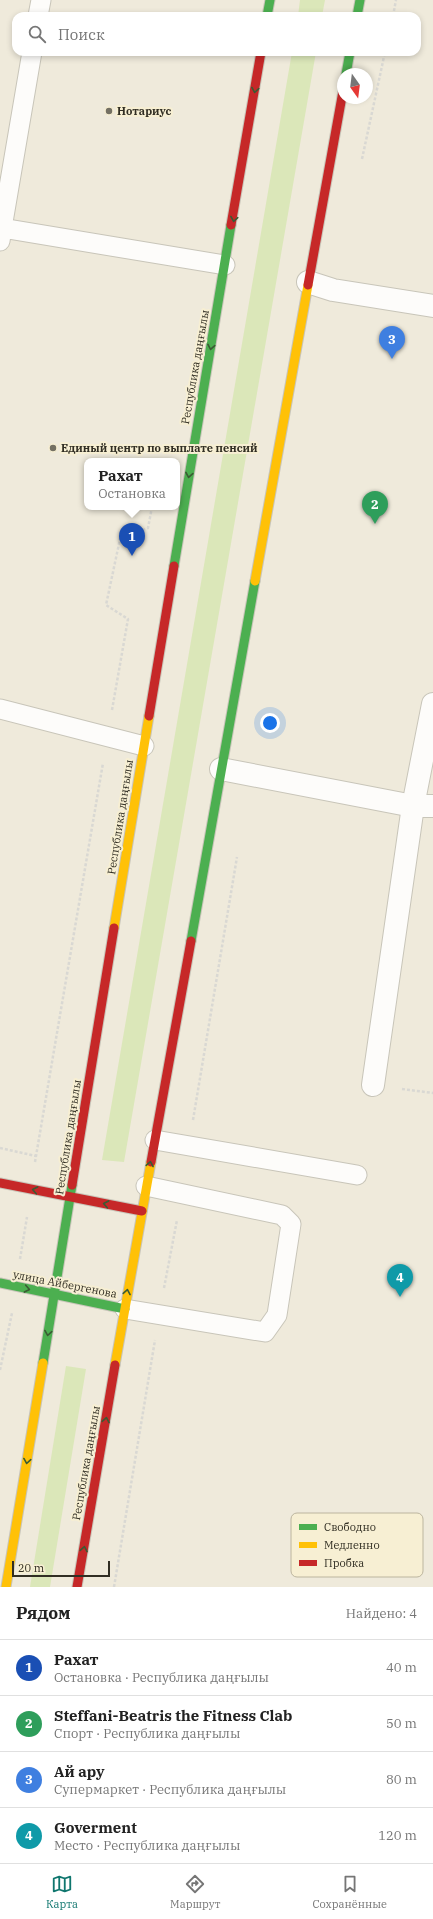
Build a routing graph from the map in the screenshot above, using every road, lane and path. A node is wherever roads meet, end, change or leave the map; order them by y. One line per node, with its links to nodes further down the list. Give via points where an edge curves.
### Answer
1 (41, 0): 5 (lane)
2 (270, 0): 6 (main road)
3 (360, 0): 7 (main road)
4 (396, 0): 8 (path)
5 (39, 12)
6 (268, 12)
7 (358, 12)
8 (394, 12)
9 (31, 56): 14 (lane)
10 (260, 56): 15 (main road, Республика даңғылы, one-way to 15)
11 (349, 56): 12 (main road)
12 (347, 68)
13 (341, 104): 16 (main road, Республика даңғылы)
14 (1, 232): 15 (lane)
15 (225, 265): 22 (main road, Республика даңғылы, one-way to 22)
16 (308, 282): 17 (street, via 333,290); 23 (main road, Республика даңғылы)
17 (433, 306)
18 (151, 510): 21 (path, via 148,528 120,539 106,605 128,619)
19 (433, 704): 24 (street)
20 (0, 710): 21 (lane)
21 (108, 736): 22 (lane); 29 (path, via 36,1156)
22 (144, 746): 34 (main road, Республика даңғылы)
23 (221, 769): 24 (street); 27 (main road, Республика даңғылы)
24 (423, 806): 26 (street)
25 (238, 852): 28 (path)
26 (373, 1085)
27 (155, 1140): 28 (lane); 32 (main road, Республика даңғылы, one-way to 27)
28 (189, 1146): 30 (lane)
29 (0, 1148)
30 (357, 1175)
31 (0, 1183): 34 (main road, one-way to 31)
32 (146, 1186): 33 (lane); 35 (main road, Республика даңғылы)
33 (181, 1193): 41 (path); 41 (lane, via 282,1215 291,1224 277,1315 265,1332)
34 (70, 1197): 35 (main road, one-way to 34); 39 (main road, Республика даңғылы)
35 (142, 1211): 40 (main road, Республика даңғылы, one-way to 35)
36 (27, 1213): 37 (path)
37 (21, 1255)
38 (0, 1284): 39 (main road, улица Айбергенова, one-way to 39)
39 (54, 1294): 40 (main road, улица Айбергенова); 44 (main road, Республика даңғылы, one-way to 44)
40 (124, 1309): 41 (lane); 45 (main road, Республика даңғылы, one-way to 40)
41 (160, 1314): 46 (path)
42 (11, 1320): 43 (path)
43 (0, 1370)
44 (6, 1587)
45 (78, 1587)
46 (114, 1587)

